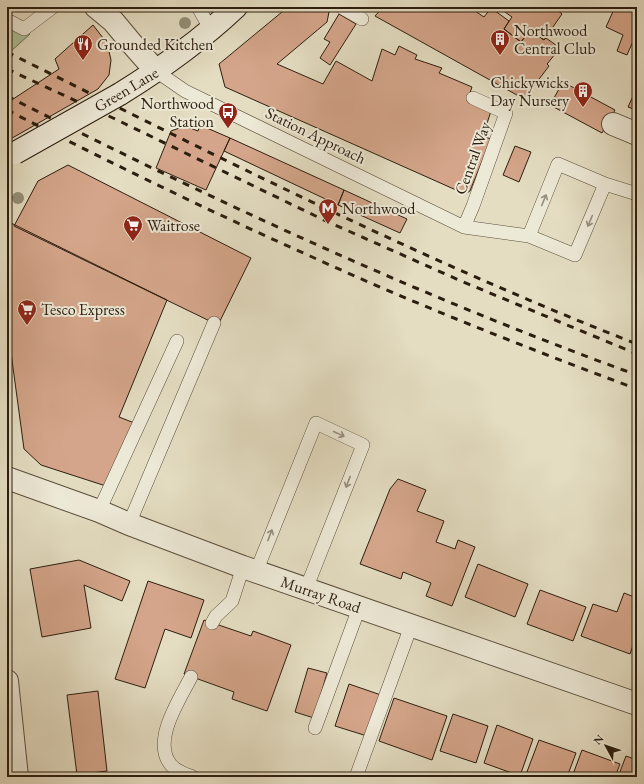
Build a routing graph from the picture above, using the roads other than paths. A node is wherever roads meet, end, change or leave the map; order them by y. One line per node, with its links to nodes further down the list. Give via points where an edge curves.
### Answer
1 (53, 7): 7 (lane, via 24,29)
2 (96, 7): 9 (street, via 113,21)
3 (198, 7): 8 (lane)
4 (236, 7): 8 (street, Green Lane)
5 (341, 7): 6 (lane)
6 (362, 19)
7 (7, 20)
8 (211, 30): 9 (street, Green Lane)
9 (156, 71): 13 (street, Green Lane, bridge); 16 (lane, Station Approach, via 185,92)
10 (473, 98): 16 (lane, Central Way, via 506,112)
11 (614, 124): 12 (street)
12 (637, 134)
13 (11, 155)
14 (605, 184): 15 (lane); 17 (lane, Station Approach, one-way to 17, via 575,256); 17 (lane, one-way to 14, via 558,164)
15 (637, 194)
16 (464, 227): 17 (lane, Station Approach)
17 (529, 236)
18 (214, 323): 22 (lane)
19 (177, 341): 21 (lane)
20 (7, 478): 21 (street, Murray Road)
21 (98, 511): 22 (street, Murray Road)
22 (129, 524): 23 (street, Murray Road)
23 (249, 570): 24 (street, Murray Road); 24 (lane, one-way to 24, via 316,423 363,445); 26 (lane, via 232,601)
24 (306, 589): 25 (street, Murray Road)
25 (359, 608): 27 (street, Murray Road); 31 (lane)
26 (212, 623)
27 (411, 626): 30 (street, Murray Road); 35 (lane)
28 (191, 677): 34 (lane, via 166,727 164,743 171,765)
29 (7, 682): 32 (street)
30 (637, 704)
31 (315, 728)
32 (11, 756): 33 (street)
33 (17, 777)
34 (193, 777)
35 (356, 777)

